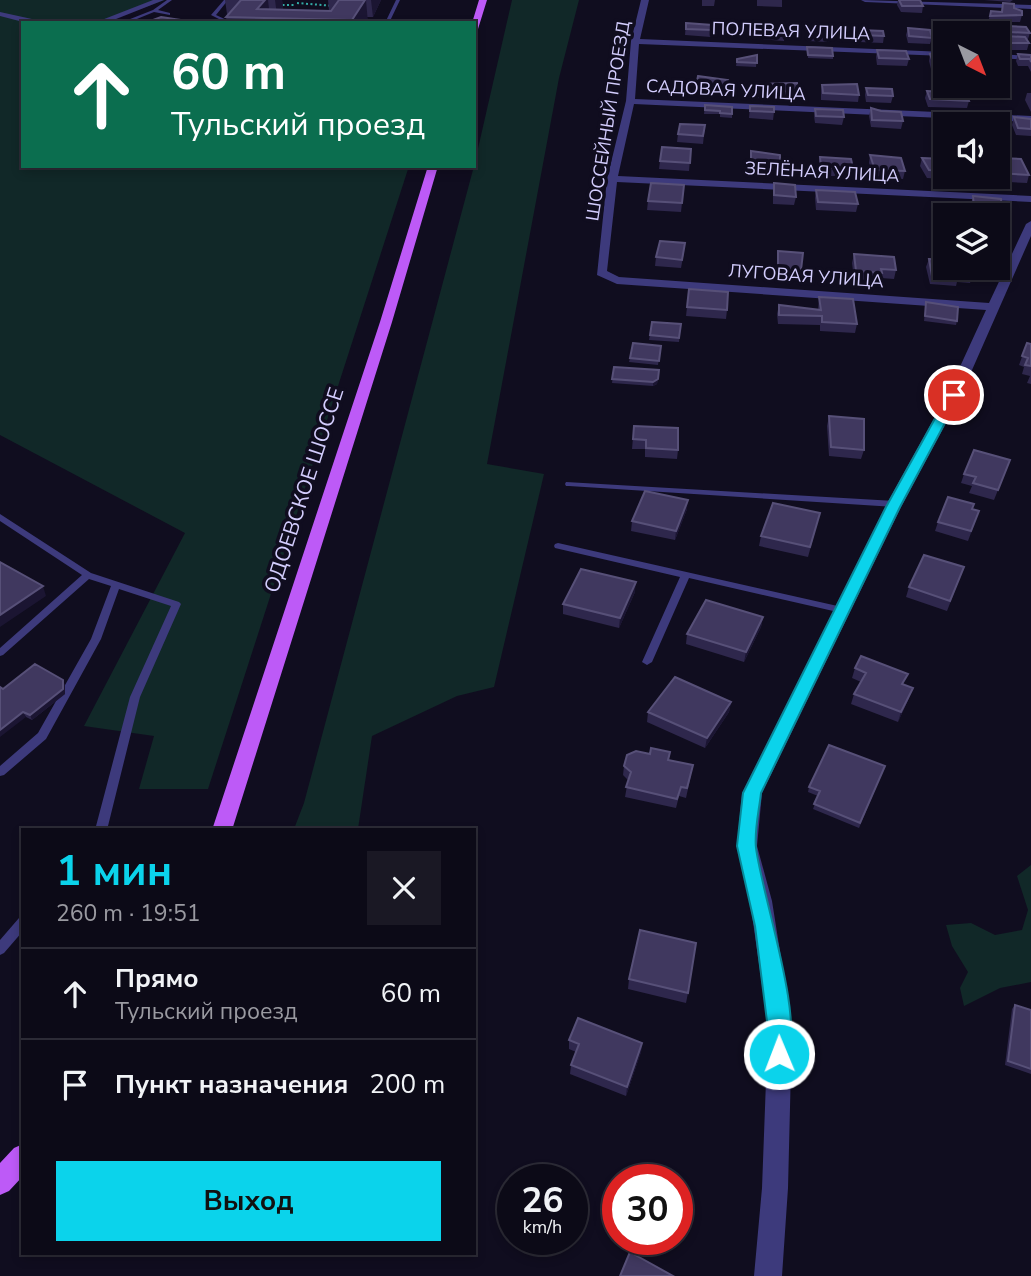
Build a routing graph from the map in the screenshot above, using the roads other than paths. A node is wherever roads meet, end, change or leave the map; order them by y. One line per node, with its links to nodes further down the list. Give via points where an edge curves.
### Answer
1 (135, 0): 9 (street)
2 (160, 0): 9 (street)
3 (170, 0): 9 (lane)
4 (226, 0): 16 (lane, via 213,15)
5 (398, 0): 17 (lane)
6 (483, 0): 18 (main road)
7 (645, 0): 19 (street, ШОССЕЙНЫЙ ПРОЕЗД)
8 (865, 0): 10 (street)
9 (153, 7): 11 (lane); 14 (street); 15 (lane)
10 (1031, 7)
11 (169, 14)
12 (0, 15): 13 (street)
13 (28, 21)
14 (105, 21)
15 (126, 21)
16 (226, 21)
17 (388, 21)
18 (476, 23)
19 (635, 41): 20 (street, ПОЛЕВАЯ УЛИЦА); 23 (street, ШОССЕЙНЫЙ ПРОЕЗД)
20 (933, 53)
21 (1010, 57): 22 (street)
22 (1031, 58)
23 (630, 101): 24 (street, САДОВАЯ УЛИЦА); 26 (street, ШОССЕЙНЫЙ ПРОЕЗД)
24 (1031, 119)
25 (432, 168): 43 (main road, ОДОЕВСКОЕ ШОССЕ)
26 (611, 179): 27 (street, ЗЕЛЁНАЯ УЛИЦА); 29 (street, ШОССЕЙНЫЙ ПРОЕЗД, via 601,273)
27 (1031, 199)
28 (1031, 224): 30 (street)
29 (617, 280): 30 (street, ЛУГОВАЯ УЛИЦА)
30 (994, 307): 32 (street, via 954,395)
31 (569, 484): 32 (lane)
32 (895, 504): 38 (street)
33 (0, 517): 36 (lane)
34 (558, 546): 35 (lane)
35 (686, 575): 38 (lane); 40 (lane)
36 (88, 576): 37 (lane); 39 (lane)
37 (116, 585): 41 (lane, via 96,639 42,736); 42 (lane, via 176,604 135,696)
38 (842, 610): 48 (street, via 752,793 747,846 761,901 780,1027)
39 (0, 653)
40 (648, 662)
41 (0, 772)
42 (102, 828)
43 (223, 828)
44 (21, 924): 45 (lane)
45 (0, 949)
46 (21, 1159): 47 (main road)
47 (0, 1182)
48 (768, 1276)

